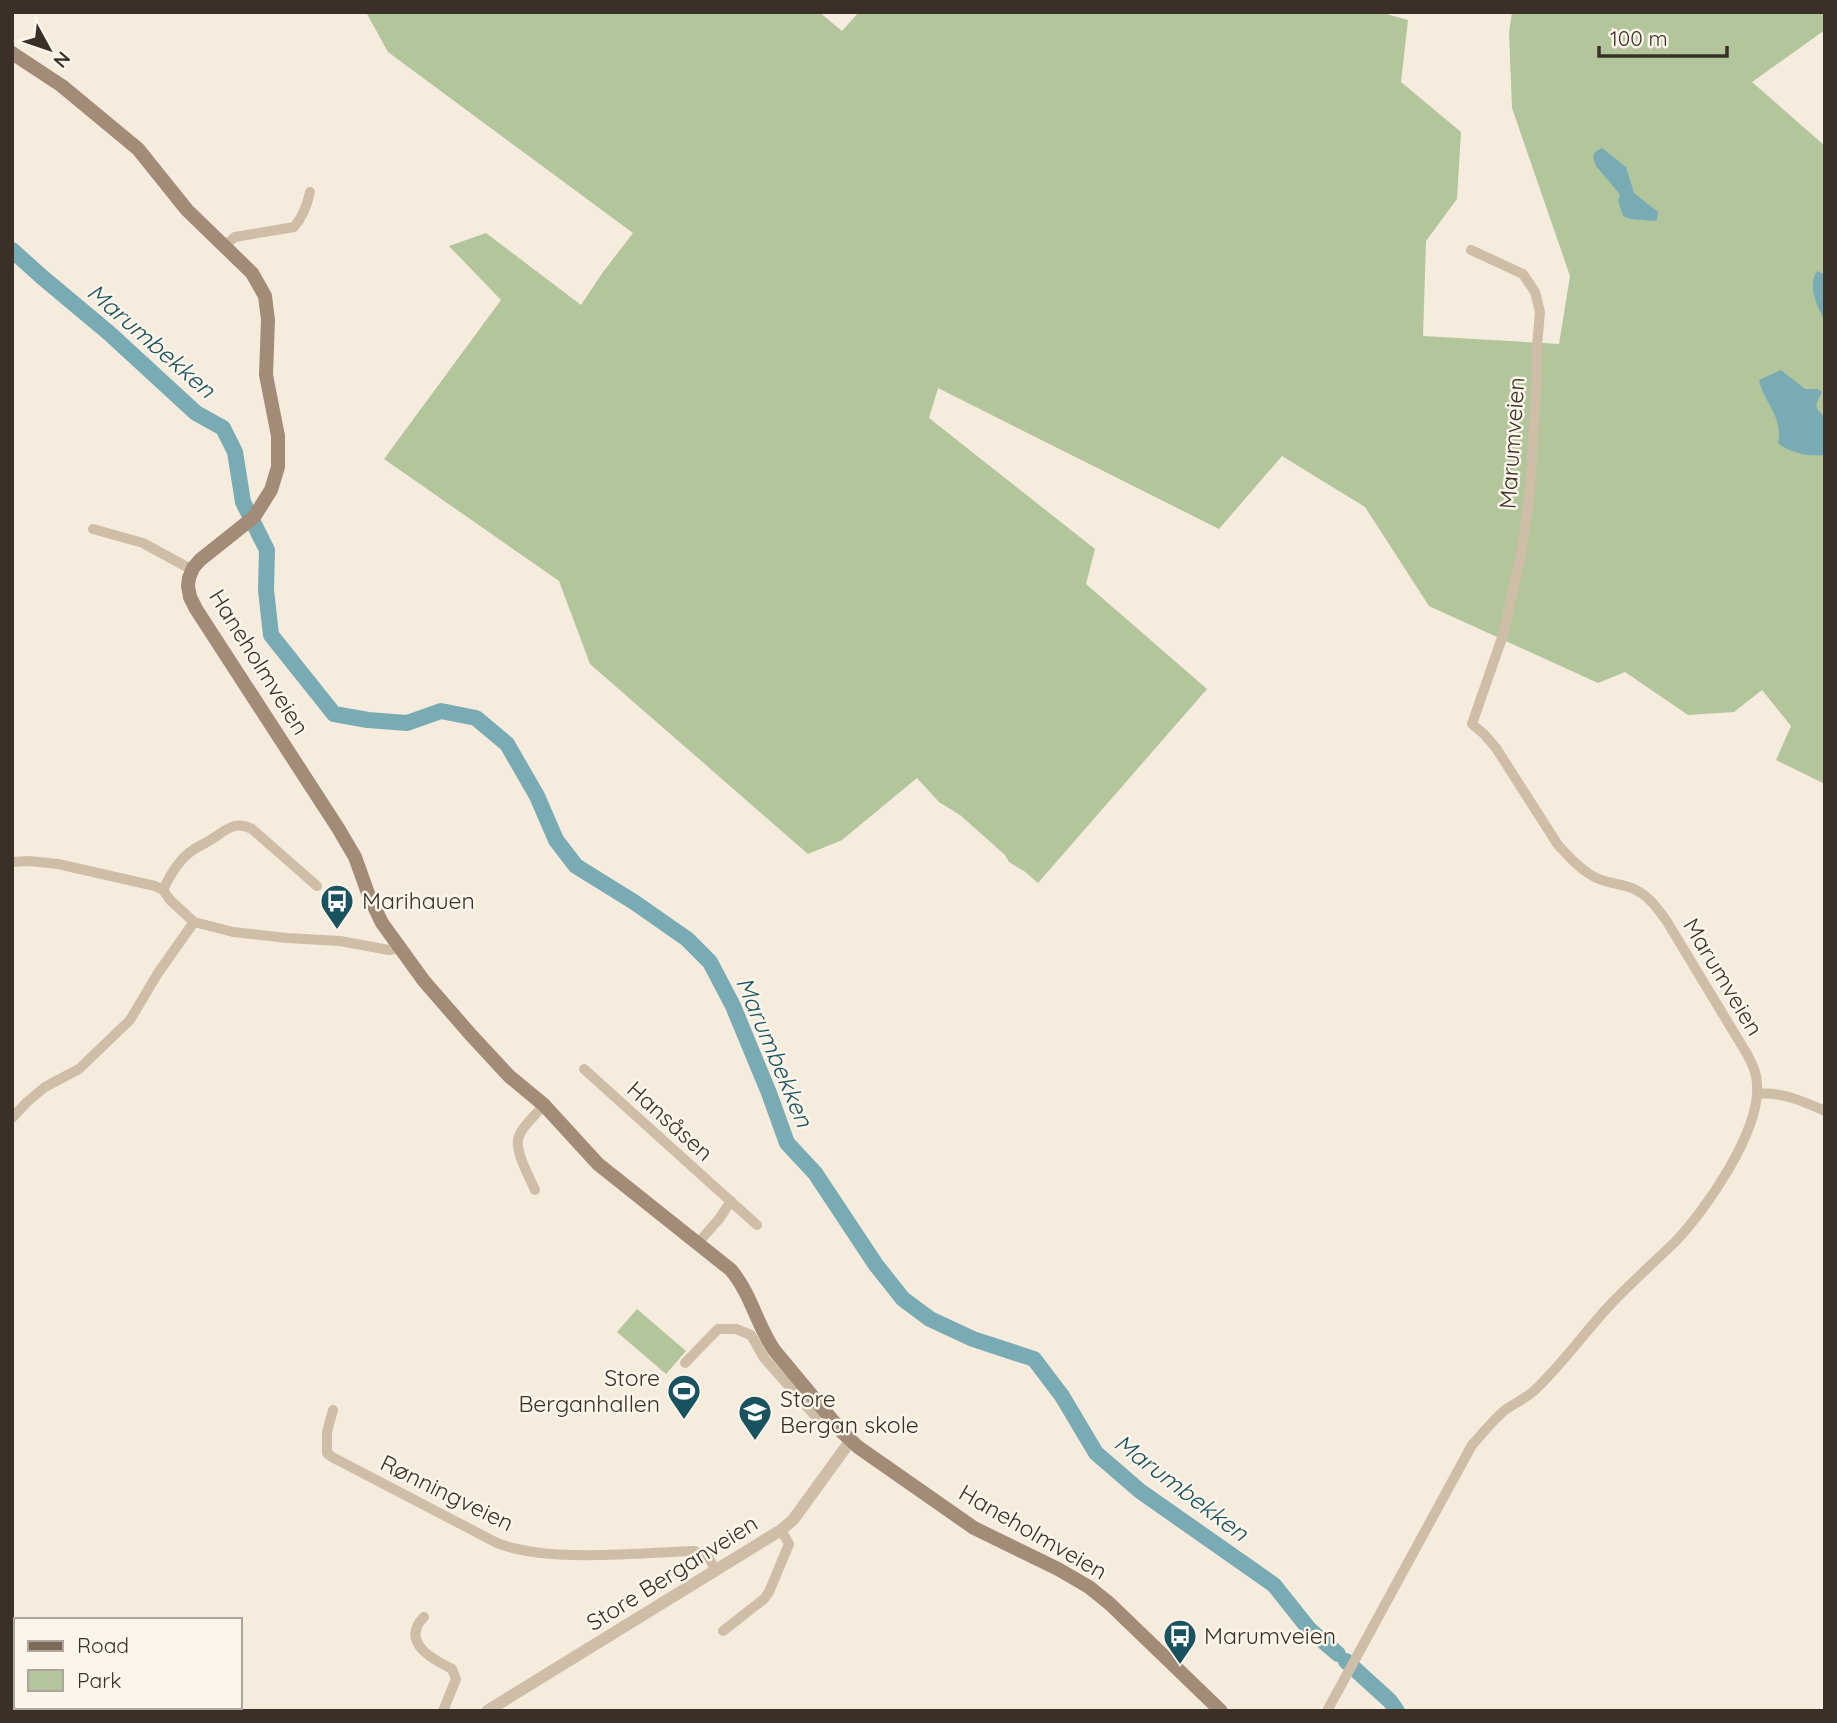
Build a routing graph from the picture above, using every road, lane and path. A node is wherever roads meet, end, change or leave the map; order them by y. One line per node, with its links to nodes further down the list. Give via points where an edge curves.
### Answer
1 (12, 53): 3 (main road, Haneholmveien, via 62,86 138,149 187,210)
2 (310, 192): 3 (street, via 294,227 235,237)
3 (224, 246): 6 (main road, Haneholmveien, via 257,279 268,307 266,375 279,459 271,490 251,520)
4 (1471, 250): 13 (street, Marumveien, via 1523,274 1535,292 1540,312 1529,501 1521,555 1503,635 1472,724 1496,748 1570,859 1591,875 1633,889 1653,902 1747,1054 1758,1083)
5 (93, 529): 6 (street, via 143,543)
6 (192, 568): 11 (main road, Haneholmveien, via 188,586 193,604 338,828 376,912)
7 (12, 862): 9 (street, via 58,864)
8 (317, 886): 9 (street, via 242,825 228,828 192,851 175,867)
9 (163, 890): 10 (street)
10 (194, 922): 11 (street, via 233,932); 16 (street, via 124,1027 79,1069 36,1094)
11 (399, 948): 14 (main road, Haneholmveien, via 501,1069)
12 (584, 1069): 18 (street, Hansåsen)
13 (1757, 1094): 15 (street, via 1798,1100); 34 (street, Marumveien, via 1749,1127 1711,1197 1559,1366 1533,1392 1504,1411 1472,1445)
14 (544, 1105): 17 (street, via 517,1141); 20 (main road, Haneholmveien, via 598,1164)
15 (1825, 1111)
16 (12, 1118)
17 (535, 1190)
18 (731, 1201): 19 (street, Hansåsen); 20 (street)
19 (757, 1225)
20 (698, 1243): 21 (main road, Haneholmveien, via 737,1278)
21 (761, 1339): 22 (street, via 736,1329 718,1329); 23 (main road, Haneholmveien)
22 (685, 1363)
23 (813, 1405): 25 (street, Haneholmveien); 26 (main road, Haneholmveien)
24 (333, 1410): 28 (street, Rønningveien, via 326,1437 327,1453 332,1457 506,1546 580,1555 694,1551 708,1556)
25 (816, 1417)
26 (851, 1440): 27 (street, Store Berganveien); 33 (main road, Haneholmveien, via 974,1528 1089,1587)
27 (781, 1530): 28 (street, Store Berganveien); 30 (street, via 789,1544 769,1592)
28 (716, 1570): 32 (street, Store Berganveien)
29 (424, 1617): 31 (street, via 416,1628 416,1641 454,1672 456,1682)
30 (723, 1631)
31 (443, 1711)
32 (487, 1711)
33 (1221, 1711)
34 (1326, 1711)

